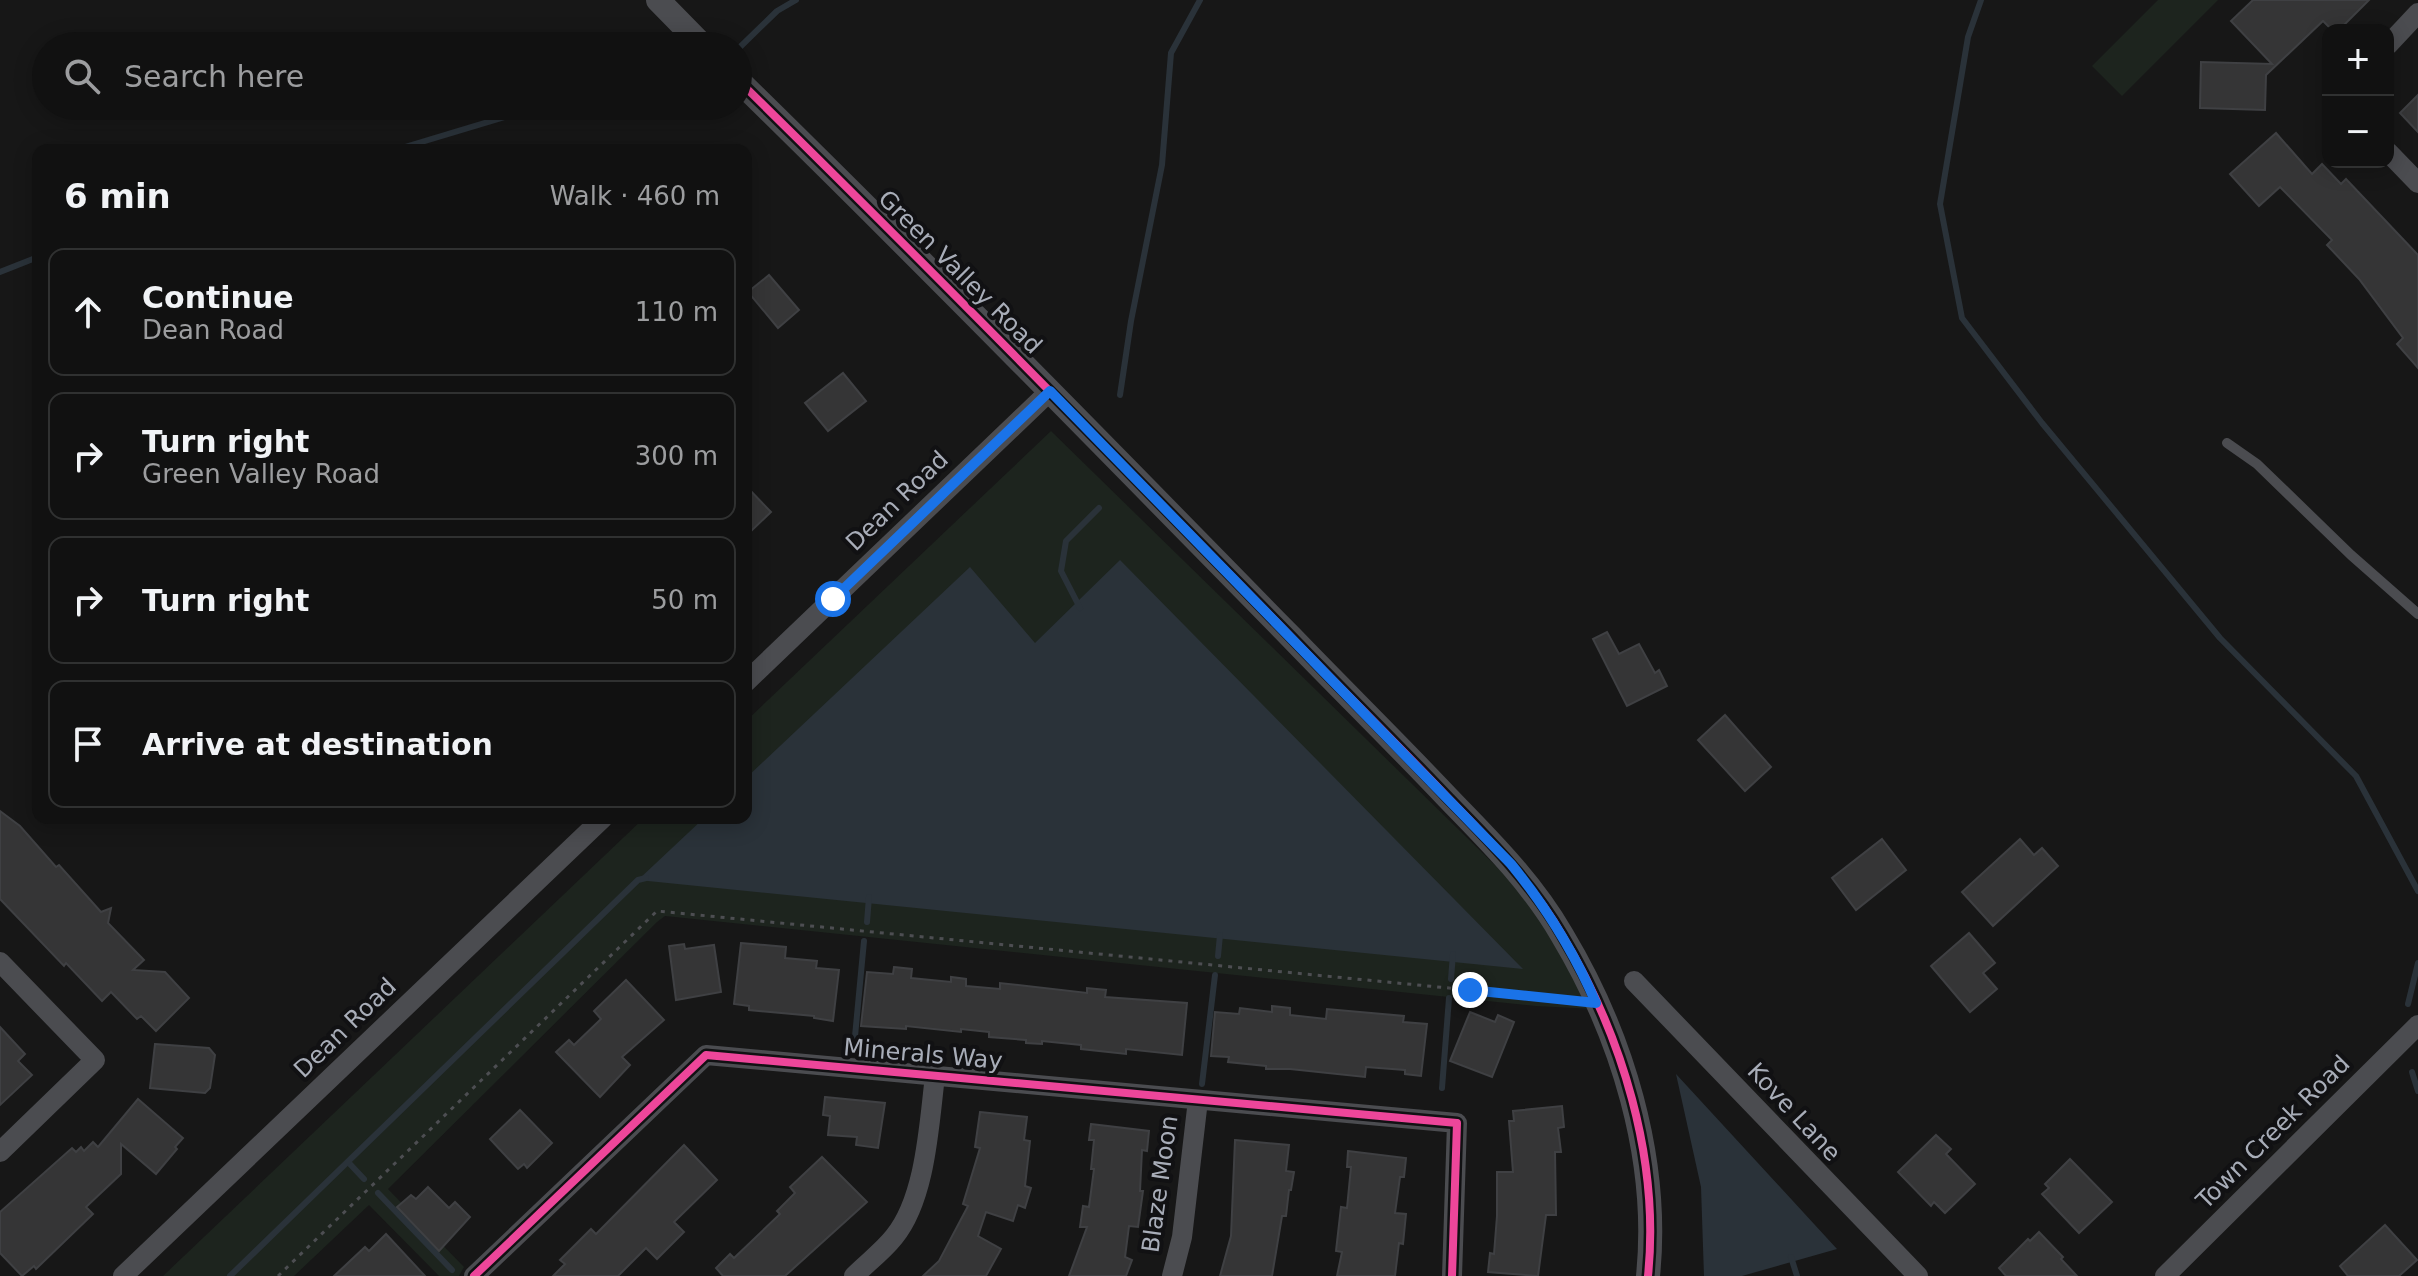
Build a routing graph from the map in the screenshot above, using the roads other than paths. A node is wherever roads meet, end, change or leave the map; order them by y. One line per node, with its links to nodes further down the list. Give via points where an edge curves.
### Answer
1 (658, 0): 3 (street)
2 (2418, 13): 4 (street)
3 (689, 32)
4 (2394, 39)
5 (752, 94): 8 (street, Green Valley Road)
6 (2394, 158): 7 (street)
7 (2418, 183)
8 (1050, 391): 11 (street, Dean Road); 24 (street, Green Valley Road, via 1536,895 1596,1003 1625,1076 1646,1167 1652,1235)
9 (2227, 443): 10 (lane, via 2257,464)
10 (2418, 614)
11 (752, 676)
12 (597, 824): 19 (street, Dean Road)
13 (0, 962): 18 (street, via 95,1060)
14 (1634, 981): 25 (street, Kove Lane)
15 (2418, 1025): 26 (street, Town Creek Road)
16 (935, 1076): 17 (street, Minerals Way); 20 (street, Minerals Way, via 706,1055); 21 (street, via 917,1192 896,1235)
17 (1198, 1100): 22 (street, Blaze Moon, via 1182,1237); 23 (street, Minerals Way, via 1457,1123)
18 (0, 1152)
19 (123, 1276)
20 (474, 1276)
21 (854, 1276)
22 (1172, 1276)
23 (1452, 1276)
24 (1648, 1276)
25 (1918, 1276)
26 (2165, 1276)

